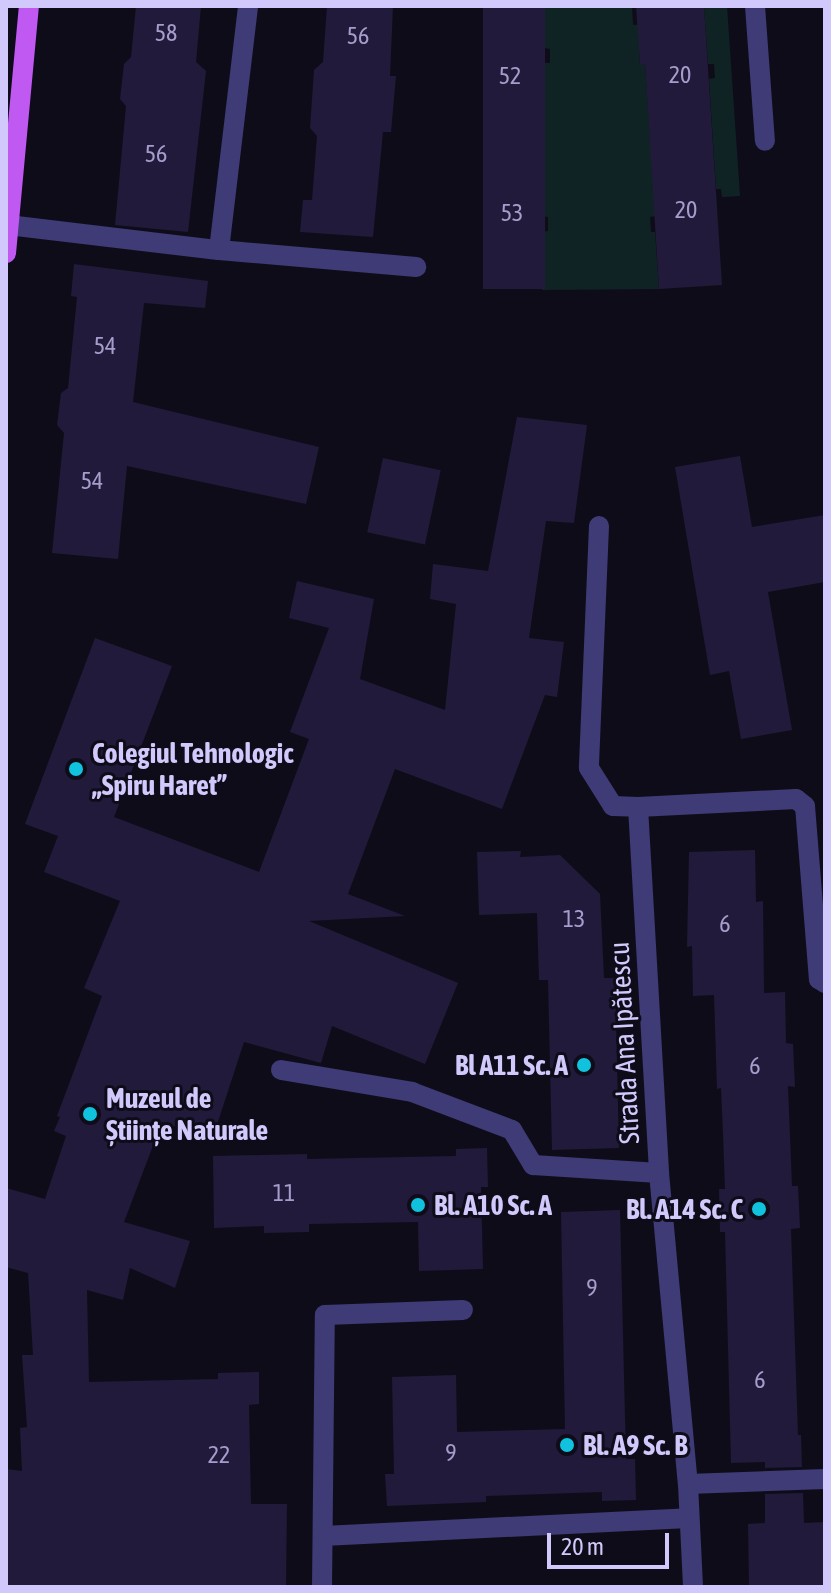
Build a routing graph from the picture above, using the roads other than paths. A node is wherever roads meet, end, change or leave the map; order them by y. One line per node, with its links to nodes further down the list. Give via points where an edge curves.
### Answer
1 (29, 6): 5 (main road)
2 (248, 6): 6 (street)
3 (755, 6): 4 (street)
4 (765, 141)
5 (8, 225): 6 (street); 7 (main road)
6 (219, 250): 8 (street)
7 (6, 253)
8 (416, 267)
9 (599, 526): 10 (street, via 589,768 613,806)
10 (638, 807): 11 (street, via 796,799 805,806 819,979); 13 (street, Strada Ana Ipătescu)
11 (825, 983)
12 (281, 1070): 13 (street, via 412,1092 512,1130 533,1165)
13 (659, 1173): 16 (street, Strada Ana Ipătescu)
14 (463, 1310): 18 (street, via 325,1315)
15 (825, 1479): 16 (street)
16 (688, 1484): 17 (street, Strada Ana Ipătescu)
17 (689, 1518): 18 (street); 20 (street, Strada Ana Ipătescu)
18 (323, 1536): 19 (street)
19 (322, 1587)
20 (693, 1587)

